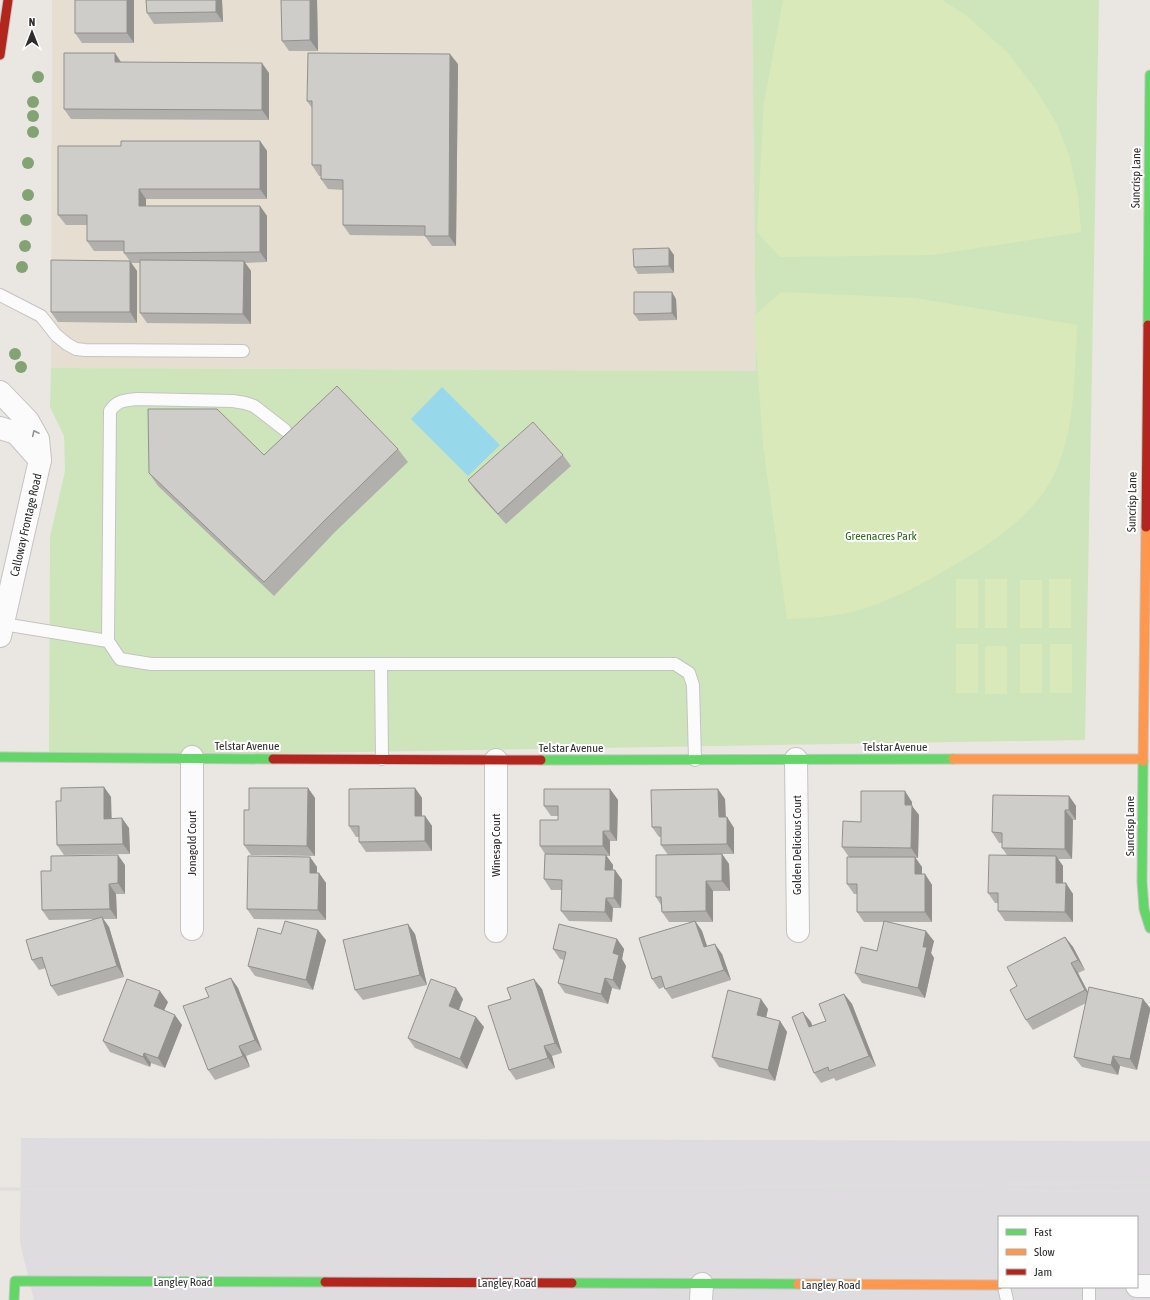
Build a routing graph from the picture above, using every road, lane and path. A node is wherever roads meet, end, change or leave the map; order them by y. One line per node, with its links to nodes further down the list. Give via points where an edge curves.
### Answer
1 (8, 0): 2 (street)
2 (0, 55)
3 (1150, 75): 5 (street, Suncrisp Lane)
4 (0, 296): 6 (lane, via 41,316 56,335 76,349)
5 (1148, 342): 18 (street, Suncrisp Lane)
6 (243, 351)
7 (0, 392): 10 (street, Calloway Frontage Road, one-way to 7, via 38,438 28,421)
8 (0, 428): 10 (street, Calloway Frontage Road, via 16,433)
9 (285, 430): 12 (lane, via 254,406 233,401 137,399 114,404 110,411)
10 (40, 460): 11 (street, Calloway Frontage Road)
11 (1, 630): 12 (lane)
12 (108, 641): 13 (lane, via 120,659 151,664)
13 (381, 664): 16 (lane); 20 (lane, via 675,664 689,673 693,684)
14 (0, 757): 15 (street, Telstar Avenue)
15 (192, 757): 16 (street, Telstar Avenue); 22 (street, Jonagold Court)
16 (382, 759): 19 (street, Telstar Avenue)
17 (796, 759): 18 (street, Telstar Avenue); 20 (street, Telstar Avenue); 24 (street, Golden Delicious Court)
18 (1142, 759): 21 (street, Suncrisp Lane, via 1142,882 1144,909)
19 (496, 760): 20 (street, Telstar Avenue); 23 (street, Winesap Court)
20 (695, 760)
21 (1150, 928)
22 (192, 929)
23 (496, 930)
24 (798, 930)
25 (998, 1285): 30 (street, Langley Road)
26 (1138, 1286): 27 (street)
27 (1150, 1286)
28 (1004, 1288): 32 (lane)
29 (1089, 1288): 33 (lane)
30 (702, 1292): 31 (street, Langley Road, via 15,1282)
31 (14, 1300)
32 (1007, 1300)
33 (1089, 1300)

